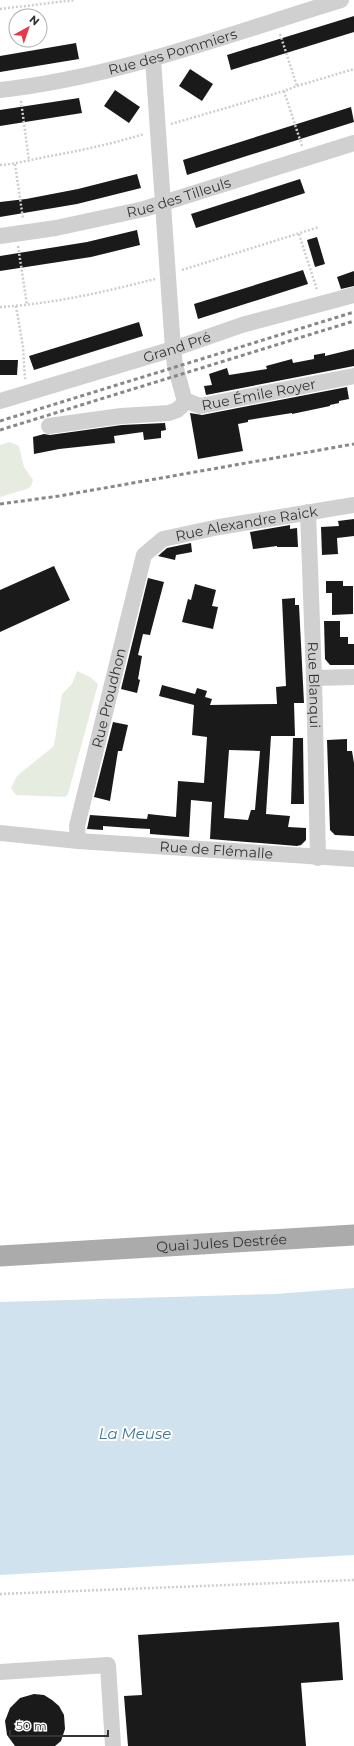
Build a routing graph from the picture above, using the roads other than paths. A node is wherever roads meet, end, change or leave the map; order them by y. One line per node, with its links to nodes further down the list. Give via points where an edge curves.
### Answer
1 (341, 0): 2 (street, Rue des Pommiers)
2 (153, 59): 3 (street, Rue des Pommiers, via 74,78); 5 (street, via 163,185)
3 (0, 90)
4 (354, 143): 5 (street, Rue des Tilleuls)
5 (162, 202): 6 (street, Rue des Tilleuls, via 90,222); 8 (street)
6 (0, 236)
7 (354, 295): 8 (street, Grand Pré, via 242,325)
8 (173, 349): 10 (street, Grand Pré); 11 (street, via 175,365)
9 (354, 376): 11 (street, Rue Émile Royer, via 200,406)
10 (0, 401)
11 (187, 401): 12 (street, Rue Émile Royer, via 169,413 121,416)
12 (49, 426)
13 (354, 505): 14 (street, Rue Alexandre Raick)
14 (308, 512): 15 (street, Rue Alexandre Raick, via 162,538); 17 (street, Rue Blanqui)
15 (144, 555): 19 (street, Rue Proudhon, via 77,826)
16 (354, 677): 17 (street)
17 (314, 678): 20 (street, Rue Blanqui)
18 (0, 833): 19 (street, Rue de Flémalle)
19 (78, 841): 20 (street, Rue de Flémalle)
20 (318, 858): 21 (street, Rue de Flémalle)
21 (354, 859)
22 (354, 1235): 23 (main road, Quai Jules Destrée)
23 (0, 1256)
24 (0, 1672): 25 (street, via 108,1665)
25 (113, 1746)

